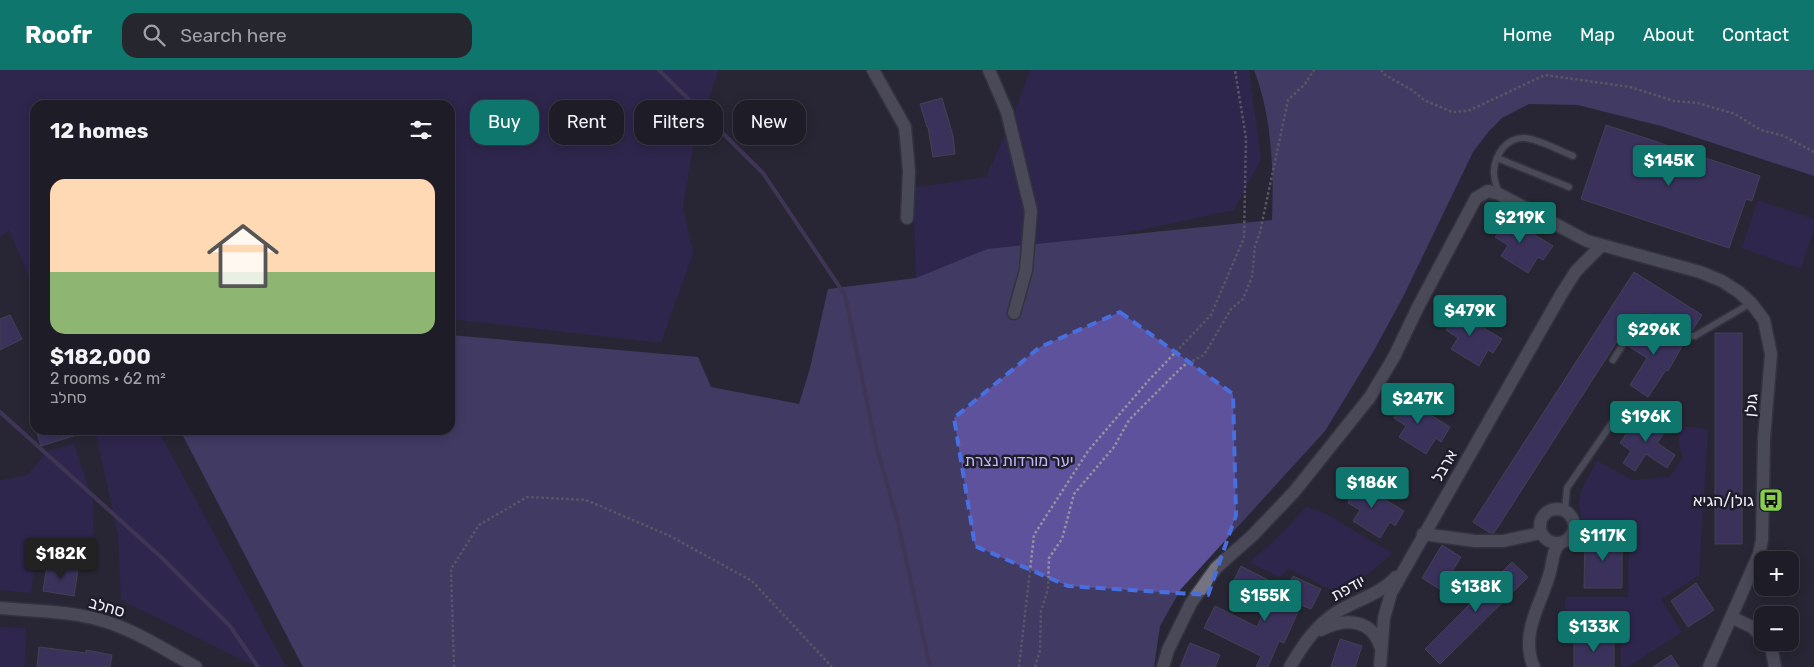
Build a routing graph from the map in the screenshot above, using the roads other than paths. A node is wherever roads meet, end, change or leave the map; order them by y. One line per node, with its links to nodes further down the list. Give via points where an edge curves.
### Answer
1 (873, 70): 7 (street, via 904,127 909,171)
2 (989, 70): 10 (street, via 1007,112 1031,211 1026,270)
3 (1573, 156): 4 (lane, via 1524,138 1511,140)
4 (1497, 158): 5 (lane); 6 (lane, via 1494,172)
5 (1569, 187)
6 (1499, 194): 8 (street, גולן); 25 (street, via 1488,191 1476,198 1370,397 1294,492 1216,568 1191,603)
7 (906, 218)
8 (1601, 246): 9 (street, גולן, via 1700,272 1722,281); 14 (street, ארבל, via 1576,271 1562,292)
9 (1751, 303): 11 (lane, via 1695,336 1683,336 1640,318); 19 (street, גולן, via 1764,320 1771,354 1764,439 1762,540)
10 (1014, 313)
11 (1613, 360)
12 (1672, 410): 13 (lane, via 1637,405 1616,417 1567,488)
13 (1565, 510): 15 (street, via 1558,508 1546,512 1540,522); 16 (street, via 1573,519 1574,531 1571,537)
14 (1423, 534): 15 (street, via 1475,542 1503,542); 17 (street, ארבל)
15 (1542, 534): 16 (street, via 1550,542)
16 (1560, 543): 28 (street, via 1555,549 1530,632)
17 (1403, 570): 21 (street, יודפת, via 1392,582 1336,613); 22 (street, ארבל, via 1388,601)
18 (0, 608): 24 (street, סחלב, via 107,622)
19 (1731, 617): 20 (street); 29 (street, גולן)
20 (1754, 629)
21 (1310, 636): 22 (street, יודפת, via 1344,621 1371,630 1378,637); 26 (street, יודפת)
22 (1381, 648): 27 (street, ארבל)
23 (1772, 651): 30 (street)
24 (196, 667)
25 (1162, 667)
26 (1290, 667)
27 (1380, 667)
28 (1534, 667)
29 (1709, 667)
30 (1775, 667)

